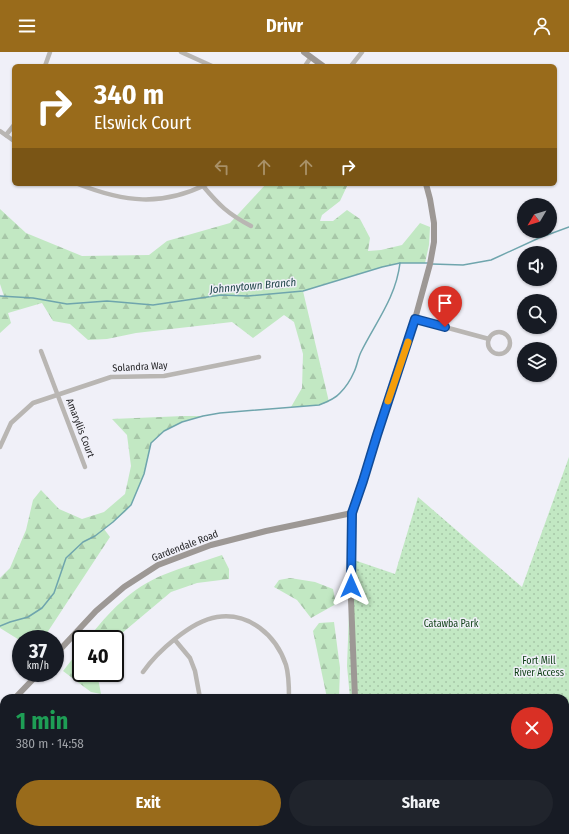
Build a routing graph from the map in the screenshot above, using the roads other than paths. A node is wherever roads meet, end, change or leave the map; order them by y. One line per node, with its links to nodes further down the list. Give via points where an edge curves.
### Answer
1 (50, 52): 6 (street)
2 (182, 52): 7 (street)
3 (304, 52): 5 (street)
4 (362, 52): 10 (street)
5 (311, 57): 8 (street); 9 (street)
6 (46, 64)
7 (208, 64)
8 (306, 64)
9 (321, 64)
10 (353, 64)
11 (12, 128): 13 (street)
12 (0, 131): 13 (street)
13 (6, 135): 14 (street)
14 (12, 140)
15 (84, 186): 16 (street, via 110,195 154,200 190,192)
16 (203, 186)
17 (206, 186): 19 (street, via 228,212)
18 (427, 186): 20 (street, via 434,223 434,242)
19 (250, 226)
20 (415, 319): 21 (street); 28 (street)
21 (489, 339): 21 (street, via 490,349 499,354 506,352 509,339 504,334 494,334)
22 (41, 352): 24 (street, Amaryllis Court)
23 (259, 357): 24 (street, Solandra Way, via 164,376 110,377)
24 (58, 395): 25 (street, Solandra Way, via 33,403 11,423); 27 (street, Amaryllis Court)
25 (2, 439): 26 (street, Solandra Way)
26 (0, 447)
27 (85, 467)
28 (352, 513): 30 (street, Gardendale Road, via 211,544 158,565 124,587 96,611); 36 (street, via 351,600)
29 (175, 640): 31 (street, via 152,658); 34 (street, via 190,658); 35 (street, via 194,625 216,617 228,616 252,622 274,640 281,653 286,665)
30 (64, 645)
31 (143, 672)
32 (30, 682): 33 (street)
33 (19, 694)
34 (199, 694)
35 (289, 694)
36 (355, 694)

